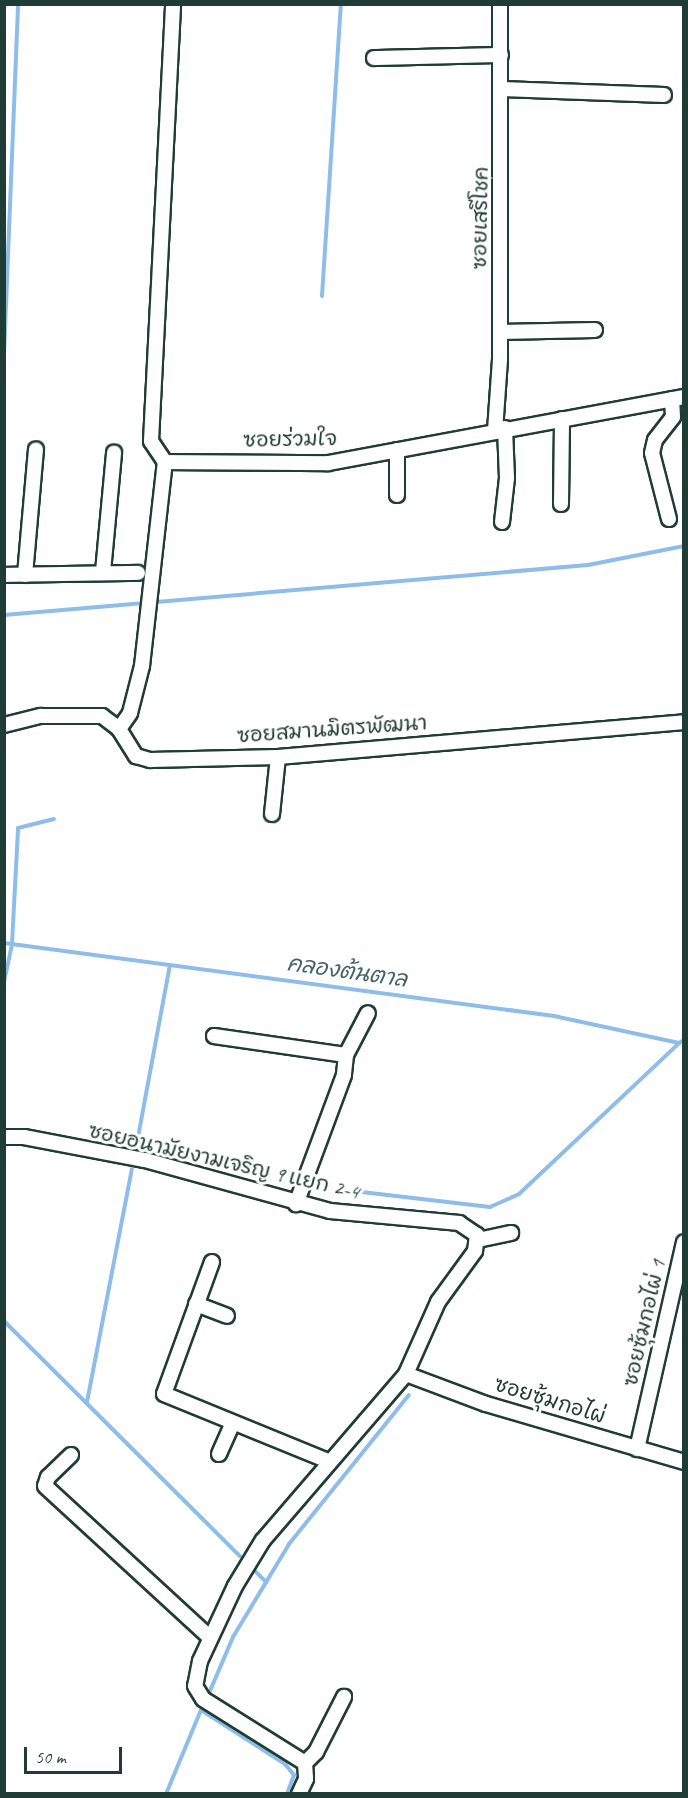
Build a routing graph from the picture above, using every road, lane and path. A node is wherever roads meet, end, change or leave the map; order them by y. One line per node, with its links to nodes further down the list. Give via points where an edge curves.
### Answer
1 (173, 4): 15 (street, via 151,441)
2 (500, 4): 3 (street, ซอยเสรีโชค)
3 (501, 56): 4 (street); 5 (street, ซอยเสรีโชค)
4 (374, 58)
5 (502, 89): 6 (street); 8 (street, ซอยเสรีโชค)
6 (664, 95)
7 (595, 330): 8 (street)
8 (500, 332): 11 (street, ซอยเสรีโชค)
9 (678, 398): 10 (street, ซอยร่วมใจ); 18 (street, via 673,417 655,440 652,453)
10 (562, 419): 11 (street, ซอยร่วมใจ); 17 (street)
11 (500, 430): 13 (street, ซอยร่วมใจ); 19 (street, ซอยเสรีโชค, via 507,478)
12 (36, 449): 22 (street)
13 (396, 450): 15 (street, ซอยร่วมใจ, via 328,463); 16 (street)
14 (114, 453): 20 (street)
15 (165, 462): 26 (street, via 135,699)
16 (397, 495)
17 (561, 504)
18 (669, 519)
19 (501, 522)
20 (103, 572): 21 (street); 22 (street)
21 (138, 573)
22 (25, 574): 23 (street)
23 (4, 575)
24 (684, 722): 27 (street, ซอยสมานมิตรพัฒนา)
25 (4, 725): 26 (street, via 41,716 76,715 102,716)
26 (119, 729): 27 (street, ซอยสมานมิตรพัฒนา, via 136,756 150,760)
27 (278, 757): 28 (street)
28 (272, 814)
29 (368, 1013): 31 (street)
30 (214, 1036): 31 (street)
31 (346, 1055): 33 (street, via 344,1075)
32 (4, 1137): 33 (street, ซอยอนามัยงามเจริญ 9 แยก 2-4, via 24,1137 155,1163)
33 (297, 1204): 35 (street, ซอยอนามัยงามเจริญ 9 แยก 2-4, via 359,1215 459,1223 472,1230)
34 (511, 1233): 35 (street)
35 (478, 1240): 40 (street, via 475,1251 438,1302)
36 (684, 1242): 42 (street, ซอยซุ้มกอไผ่ 1)
37 (212, 1262): 38 (street)
38 (196, 1304): 39 (street); 41 (street, via 164,1394)
39 (227, 1316)
40 (406, 1374): 42 (street, ซอยซุ้มกอไผ่, via 486,1404); 45 (street)
41 (233, 1423): 43 (street); 45 (street)
42 (637, 1449): 46 (street, ซอยซุ้มกอไผ่)
43 (219, 1454)
44 (71, 1455): 47 (street, via 48,1477 45,1486)
45 (328, 1461): 47 (street, via 249,1560)
46 (684, 1462)
47 (209, 1637): 49 (street, via 196,1676 198,1693)
48 (344, 1697): 49 (street, via 316,1752)
49 (305, 1763): 50 (street, via 306,1779)
50 (299, 1794)

